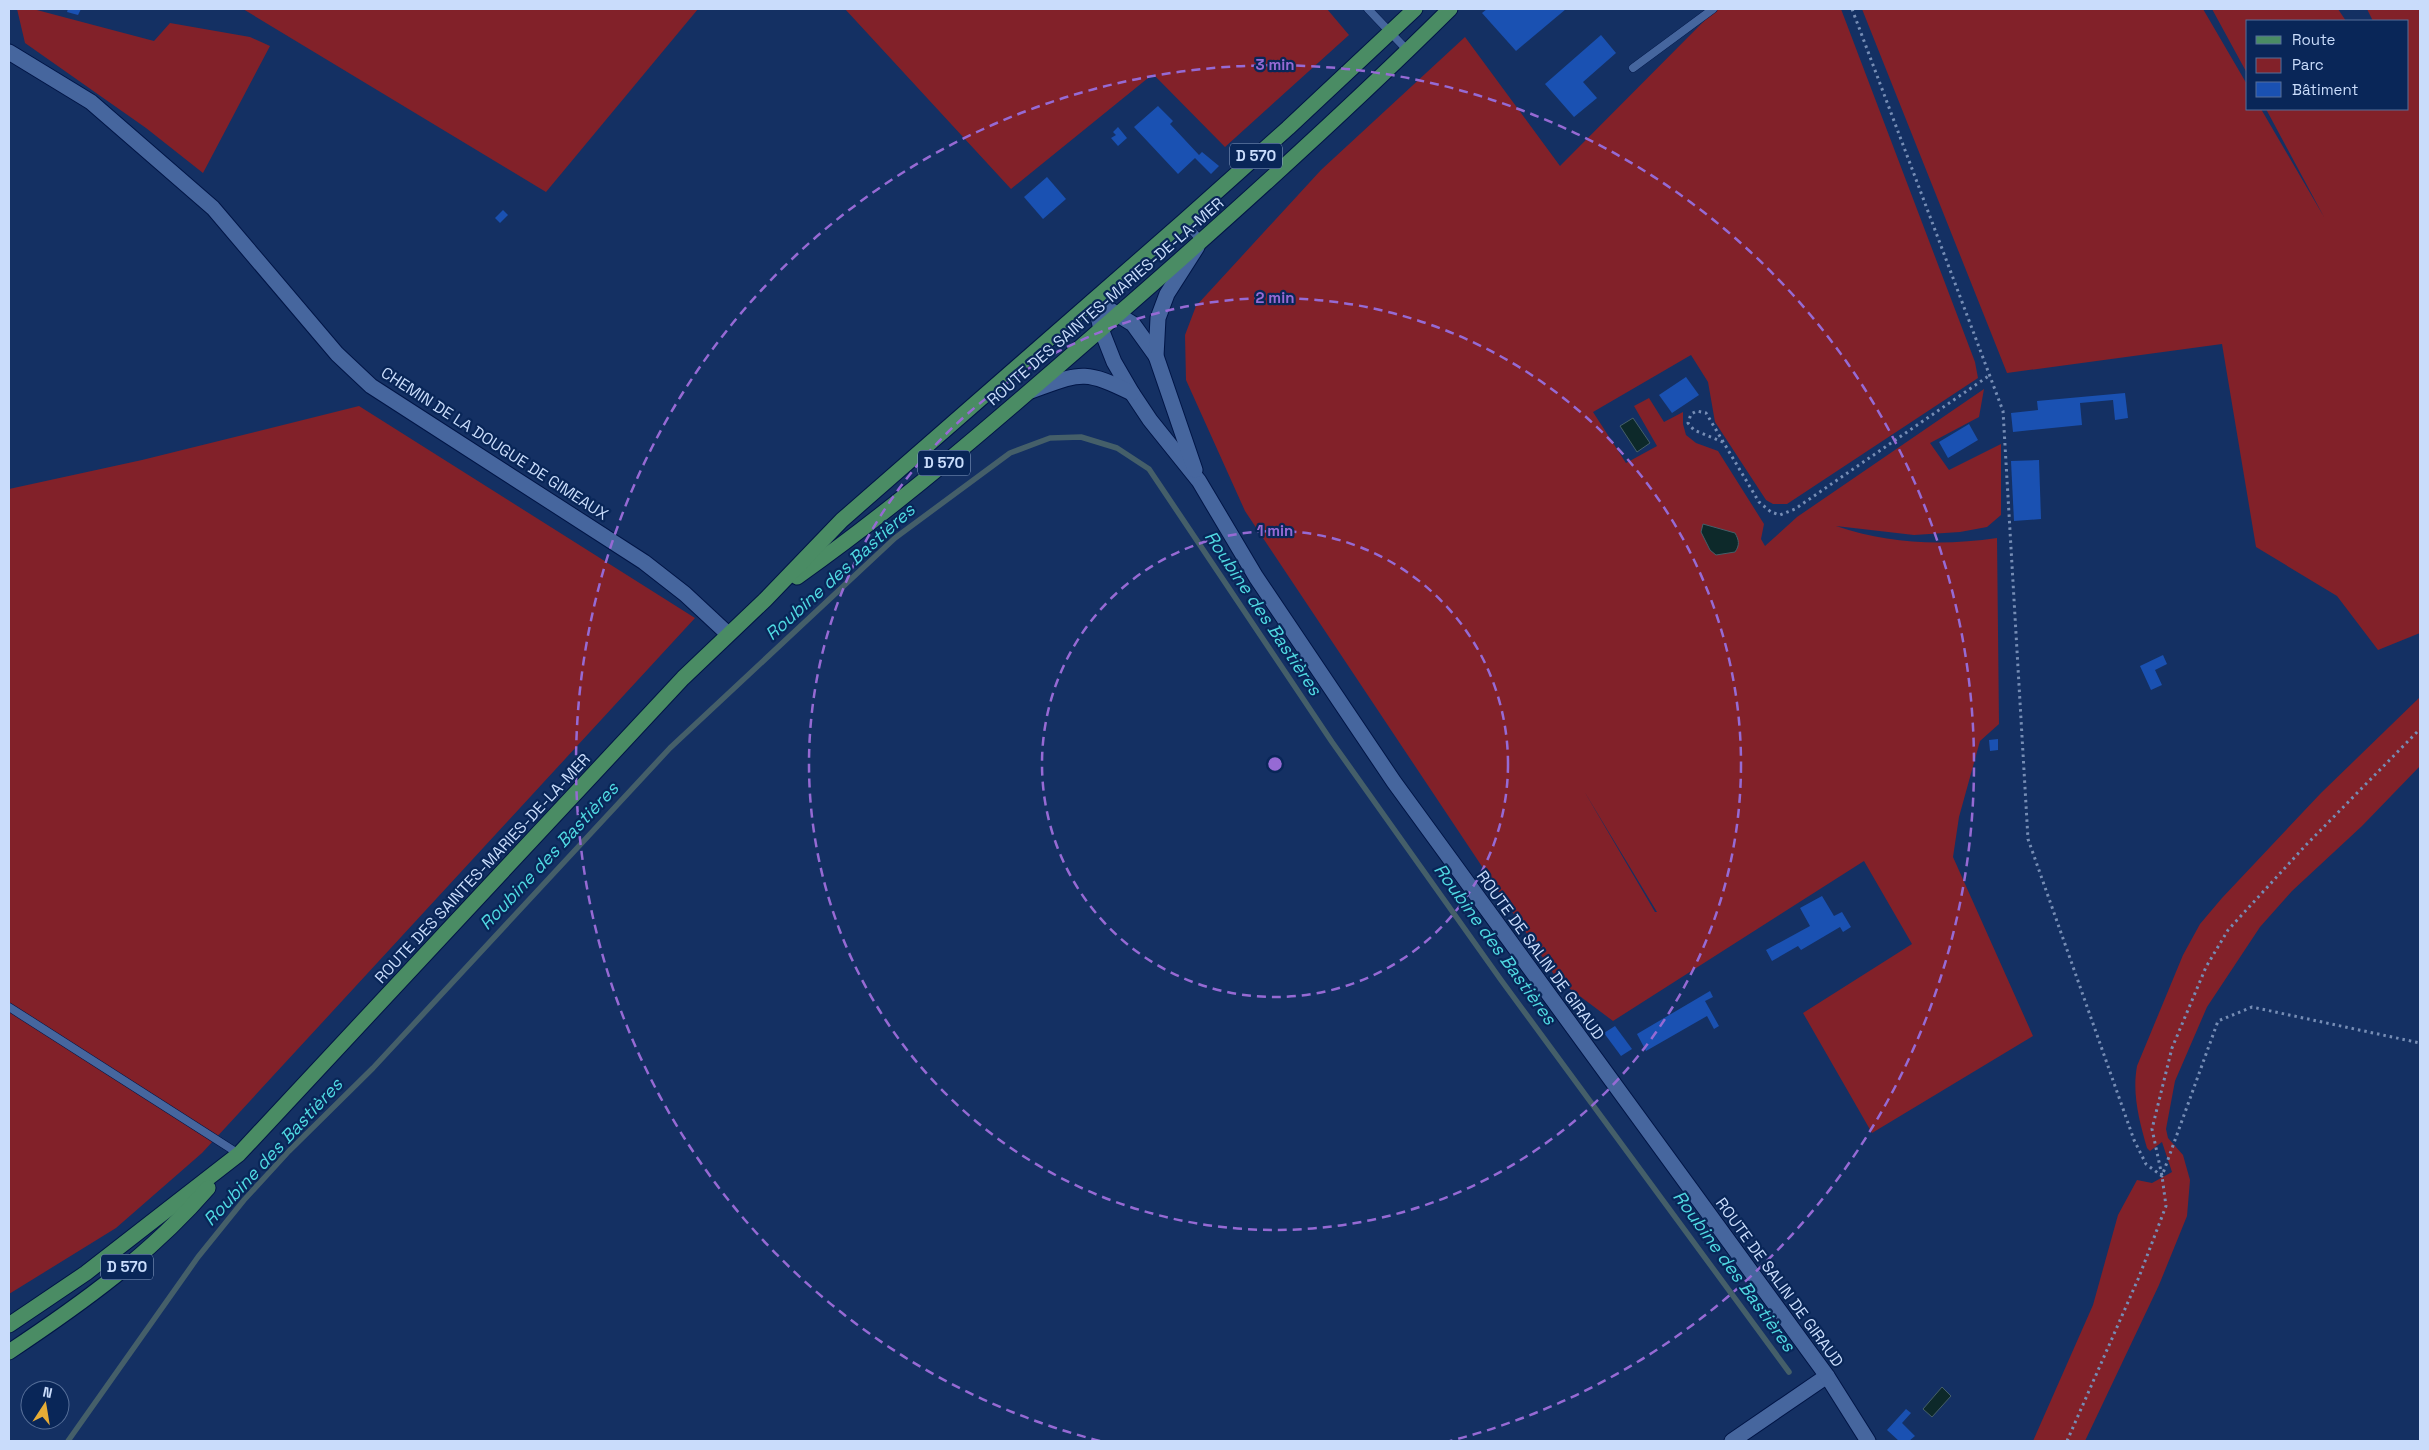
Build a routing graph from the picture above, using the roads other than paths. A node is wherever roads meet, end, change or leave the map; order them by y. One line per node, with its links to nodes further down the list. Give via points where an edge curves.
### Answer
1 (1368, 9): 5 (lane)
2 (1415, 9): 5 (main road, ROUTE DES SAINTES-MARIES-DE-LA-MER / D 570)
3 (1450, 9): 6 (main road, ROUTE DES SAINTES-MARIES-DE-LA-MER / D 570)
4 (1712, 9): 8 (lane)
5 (1390, 32): 6 (lane); 9 (main road, ROUTE DES SAINTES-MARIES-DE-LA-MER / D 570)
6 (1408, 51): 10 (main road, ROUTE DES SAINTES-MARIES-DE-LA-MER / D 570)
7 (9, 52): 19 (main road, CHEMIN DE LA DOUGUE DE GIMEAUX, via 90,102 213,208 337,354 371,386 644,562)
8 (1634, 68)
9 (1184, 221): 10 (lane); 11 (main road, ROUTE DES SAINTES-MARIES-DE-LA-MER / D 570)
10 (1201, 241): 12 (main road, ROUTE DES SAINTES-MARIES-DE-LA-MER / D 570); 14 (main road, ROUTE DE SALIN DE GIRAUD, via 1167,294 1158,318)
11 (1094, 300): 12 (main road, ROUTE DE SALIN DE GIRAUD); 13 (main road, ROUTE DE SALIN DE GIRAUD); 18 (main road, ROUTE DES SAINTES-MARIES-DE-LA-MER / D 570, via 842,520)
12 (1119, 314): 13 (main road, ROUTE DES SAINTES-MARIES-DE-LA-MER / D 570); 14 (main road, ROUTE DE SALIN DE GIRAUD, via 1141,332)
13 (1101, 329): 15 (main road, ROUTE DES SAINTES-MARIES-DE-LA-MER / D 570); 16 (main road, ROUTE DE SALIN DE GIRAUD, via 1114,362)
14 (1156, 356): 17 (main road, ROUTE DE SALIN DE GIRAUD)
15 (1031, 390): 16 (main road, via 1084,375 1101,378); 18 (main road, ROUTE DES SAINTES-MARIES-DE-LA-MER / D 570, via 857,534)
16 (1132, 393): 17 (main road, ROUTE DE SALIN DE GIRAUD)
17 (1199, 480): 24 (main road, ROUTE DE SALIN DE GIRAUD, via 1256,577 1394,782)
18 (765, 600): 19 (main road, ROUTE DES SAINTES-MARIES-DE-LA-MER / D 570)
19 (728, 634): 21 (main road, ROUTE DES SAINTES-MARIES-DE-LA-MER / D 570, via 683,678)
20 (9, 1007): 21 (lane)
21 (234, 1159): 22 (main road, ROUTE DES SAINTES-MARIES-DE-LA-MER / D 570, via 86,1273); 23 (main road, ROUTE DES SAINTES-MARIES-DE-LA-MER / D 570, via 183,1217 151,1247)
22 (9, 1325)
23 (9, 1352)
24 (1828, 1376): 25 (main road); 26 (main road, ROUTE DE SALIN DE GIRAUD)
25 (1732, 1441)
26 (1868, 1441)

